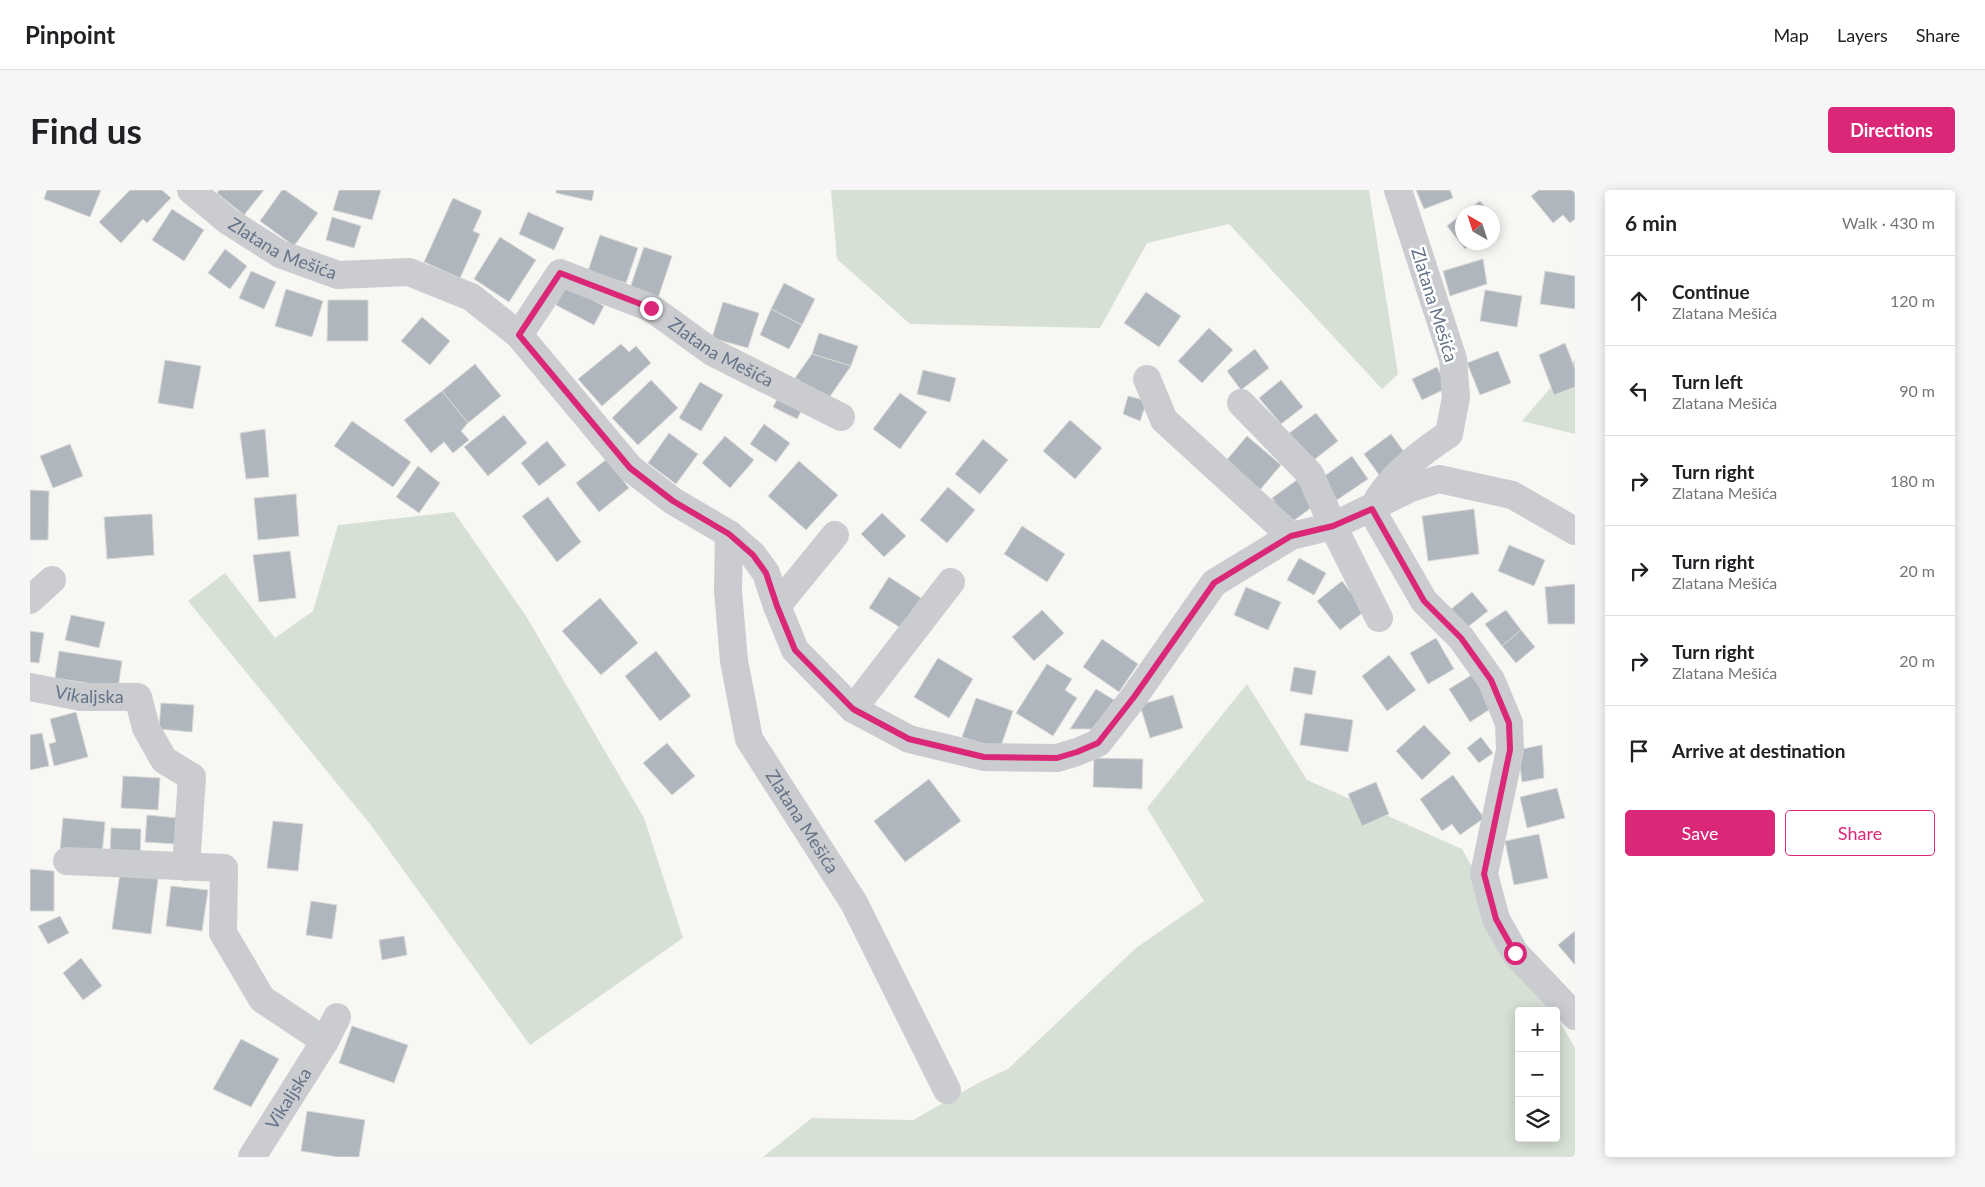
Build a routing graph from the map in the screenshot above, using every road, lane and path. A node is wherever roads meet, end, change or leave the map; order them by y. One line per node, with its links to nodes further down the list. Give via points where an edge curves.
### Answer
1 (191, 190): 3 (street, Zlatana Mešića, via 228,221 280,254 338,275 409,272 472,297)
2 (1398, 190): 7 (street, Zlatana Mešića, via 1453,359 1456,397 1449,434 1425,450 1385,487)
3 (519, 335): 6 (street, Zlatana Mešića, via 560,273 651,308 712,352); 10 (street, Zlatana Mešića, via 630,468 673,501)
4 (1147, 379): 12 (street, via 1164,420)
5 (1241, 403): 8 (street, via 1310,474)
6 (841, 417)
7 (1372, 509): 8 (street, Zlatana Mešića); 9 (street, Zlatana Mešića, via 1411,488 1439,479 1512,495); 22 (street, via 1424,601 1461,638 1491,680 1509,723 1510,750 1484,874 1496,919 1515,953)
8 (1333, 526): 12 (street, Zlatana Mešića); 17 (street)
9 (1575, 531)
10 (729, 534): 16 (street, Zlatana Mešića, via 753,555 766,573); 23 (street, Zlatana Mešića, via 728,591 734,661 749,739 854,903)
11 (834, 535): 16 (street)
12 (1291, 536): 19 (street, Zlatana Mešića, via 1214,583 1098,743 1077,752 1057,758 984,757 909,739)
13 (52, 580): 15 (street)
14 (951, 582): 19 (street)
15 (30, 600)
16 (777, 606): 19 (street, Zlatana Mešića, via 795,650)
17 (1378, 618)
18 (30, 687): 21 (street, Vikaljska, via 82,697 138,697 146,728 164,760 192,777)
19 (853, 709)
20 (67, 861): 21 (street, Vikaljska)
21 (186, 867): 24 (street, Vikaljska, via 224,868 223,933 262,999 331,1029)
22 (1575, 1016)
23 (948, 1090)
24 (252, 1157)

